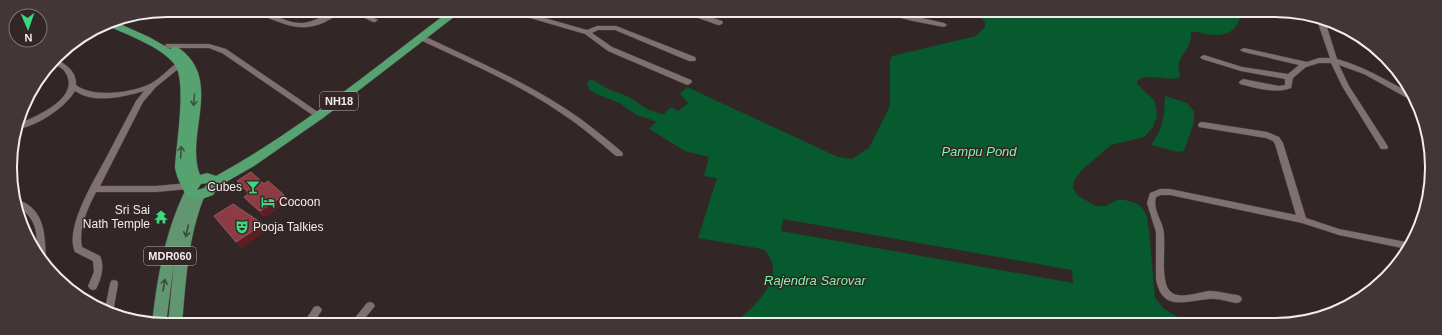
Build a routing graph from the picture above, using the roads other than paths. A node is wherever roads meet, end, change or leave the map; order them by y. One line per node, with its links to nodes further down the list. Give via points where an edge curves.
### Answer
1 (273, 17): 2 (street, via 304,27 323,22)
2 (330, 17)
3 (368, 17): 9 (street)
4 (440, 17): 31 (highway, NH18)
5 (449, 17): 16 (highway, NH18)
6 (532, 17): 15 (street)
7 (703, 17): 10 (street)
8 (906, 17): 12 (street)
9 (375, 20)
10 (720, 23)
11 (124, 24): 17 (highway)
12 (944, 25)
13 (1322, 25): 22 (street)
14 (115, 26): 21 (highway)
15 (588, 32): 20 (street, via 598,28 616,28); 26 (street, via 610,49)
16 (422, 38): 35 (street, via 554,104); 36 (highway, NH18, via 250,163)
17 (168, 46): 21 (highway); 31 (street, via 209,46 224,51)
18 (1244, 50): 24 (street)
19 (1204, 58): 25 (street, via 1241,69)
20 (692, 59)
21 (183, 61): 28 (street); 38 (highway, via 186,96 181,168 183,177)
22 (1334, 61): 24 (street, via 1314,61); 30 (street, via 1361,69); 34 (street, via 1354,101)
23 (58, 64): 29 (street, via 70,73)
24 (1306, 64): 25 (street)
25 (1289, 77): 27 (street, via 1286,88)
26 (688, 82)
27 (1243, 82)
28 (153, 85): 29 (street, via 133,92 106,95 82,93); 37 (street, via 134,109)
29 (73, 86): 32 (street, via 67,98 56,107)
30 (1406, 94)
31 (314, 112): 36 (highway, NH18)
32 (24, 124)
33 (1202, 125): 40 (street, via 1267,135 1276,139)
34 (1384, 147)
35 (619, 154)
36 (212, 181): 38 (highway, NH18)
37 (94, 189): 38 (street); 44 (street, via 83,213 76,243 78,249 97,259 98,272)
38 (193, 189): 49 (main road, MDR060, one-way to 38, via 171,252 181,212); 50 (main road, MDR060, one-way to 50, via 191,215 183,246)
39 (22, 205): 42 (street, via 30,209 38,219)
40 (1302, 220): 41 (street, via 1339,232); 45 (street, via 1170,192 1153,195 1150,202 1159,229 1161,279 1165,291 1170,296 1182,300 1210,295)
41 (1404, 245)
42 (41, 249)
43 (114, 284): 47 (street)
44 (93, 286)
45 (1237, 300)
46 (370, 306): 52 (street)
47 (110, 307)
48 (317, 310): 51 (street)
49 (160, 318)
50 (176, 318)
51 (311, 318)
52 (359, 318)

